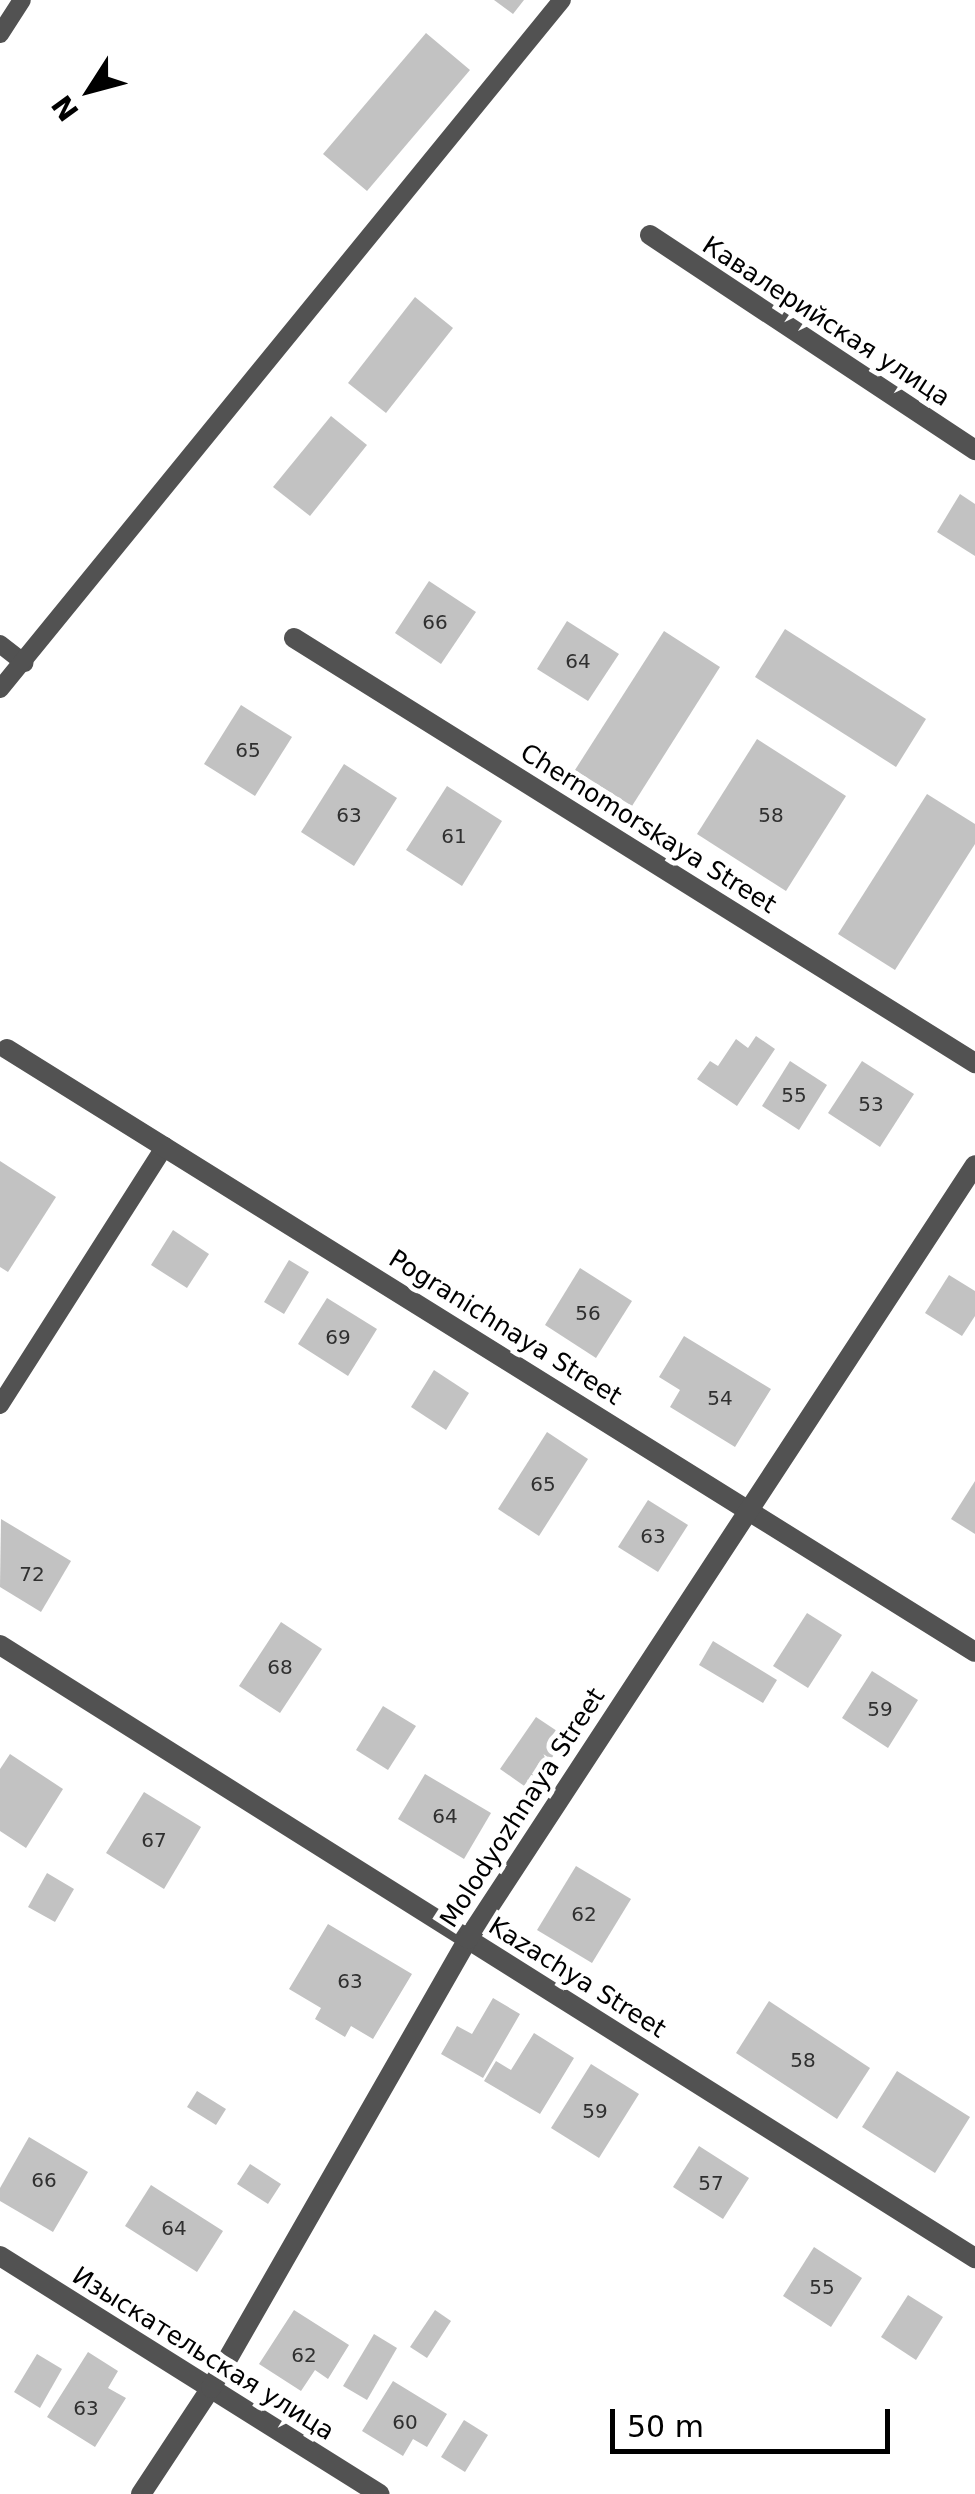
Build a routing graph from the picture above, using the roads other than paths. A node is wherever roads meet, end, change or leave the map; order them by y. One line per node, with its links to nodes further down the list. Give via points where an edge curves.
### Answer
1 (22, 0): 3 (lane)
2 (562, 0): 8 (lane)
3 (0, 34)
4 (650, 235): 5 (street, Кавалерийская улица)
5 (975, 450)
6 (294, 638): 11 (street, Chernomorskaya Street)
7 (0, 644): 8 (lane)
8 (24, 663): 9 (lane)
9 (0, 689)
10 (7, 1048): 12 (street, Pogranichnaya Street)
11 (975, 1063)
12 (165, 1146): 14 (lane); 15 (street, Pogranichnaya Street)
13 (975, 1165): 15 (street, Molodyozhnaya Street)
14 (0, 1405)
15 (746, 1507): 17 (street, Pogranichnaya Street); 18 (street, Molodyozhnaya Street)
16 (0, 1645): 18 (street, Kazachya Street)
17 (975, 1652)
18 (468, 1939): 20 (street, Kazachya Street); 21 (street, Molodyozhnaya Street)
19 (0, 2256): 21 (street, Изыскательская улица)
20 (975, 2258)
21 (212, 2388): 22 (street, Molodyozhnaya Street); 23 (street, Изыскательская улица)
22 (140, 2494)
23 (379, 2494)

